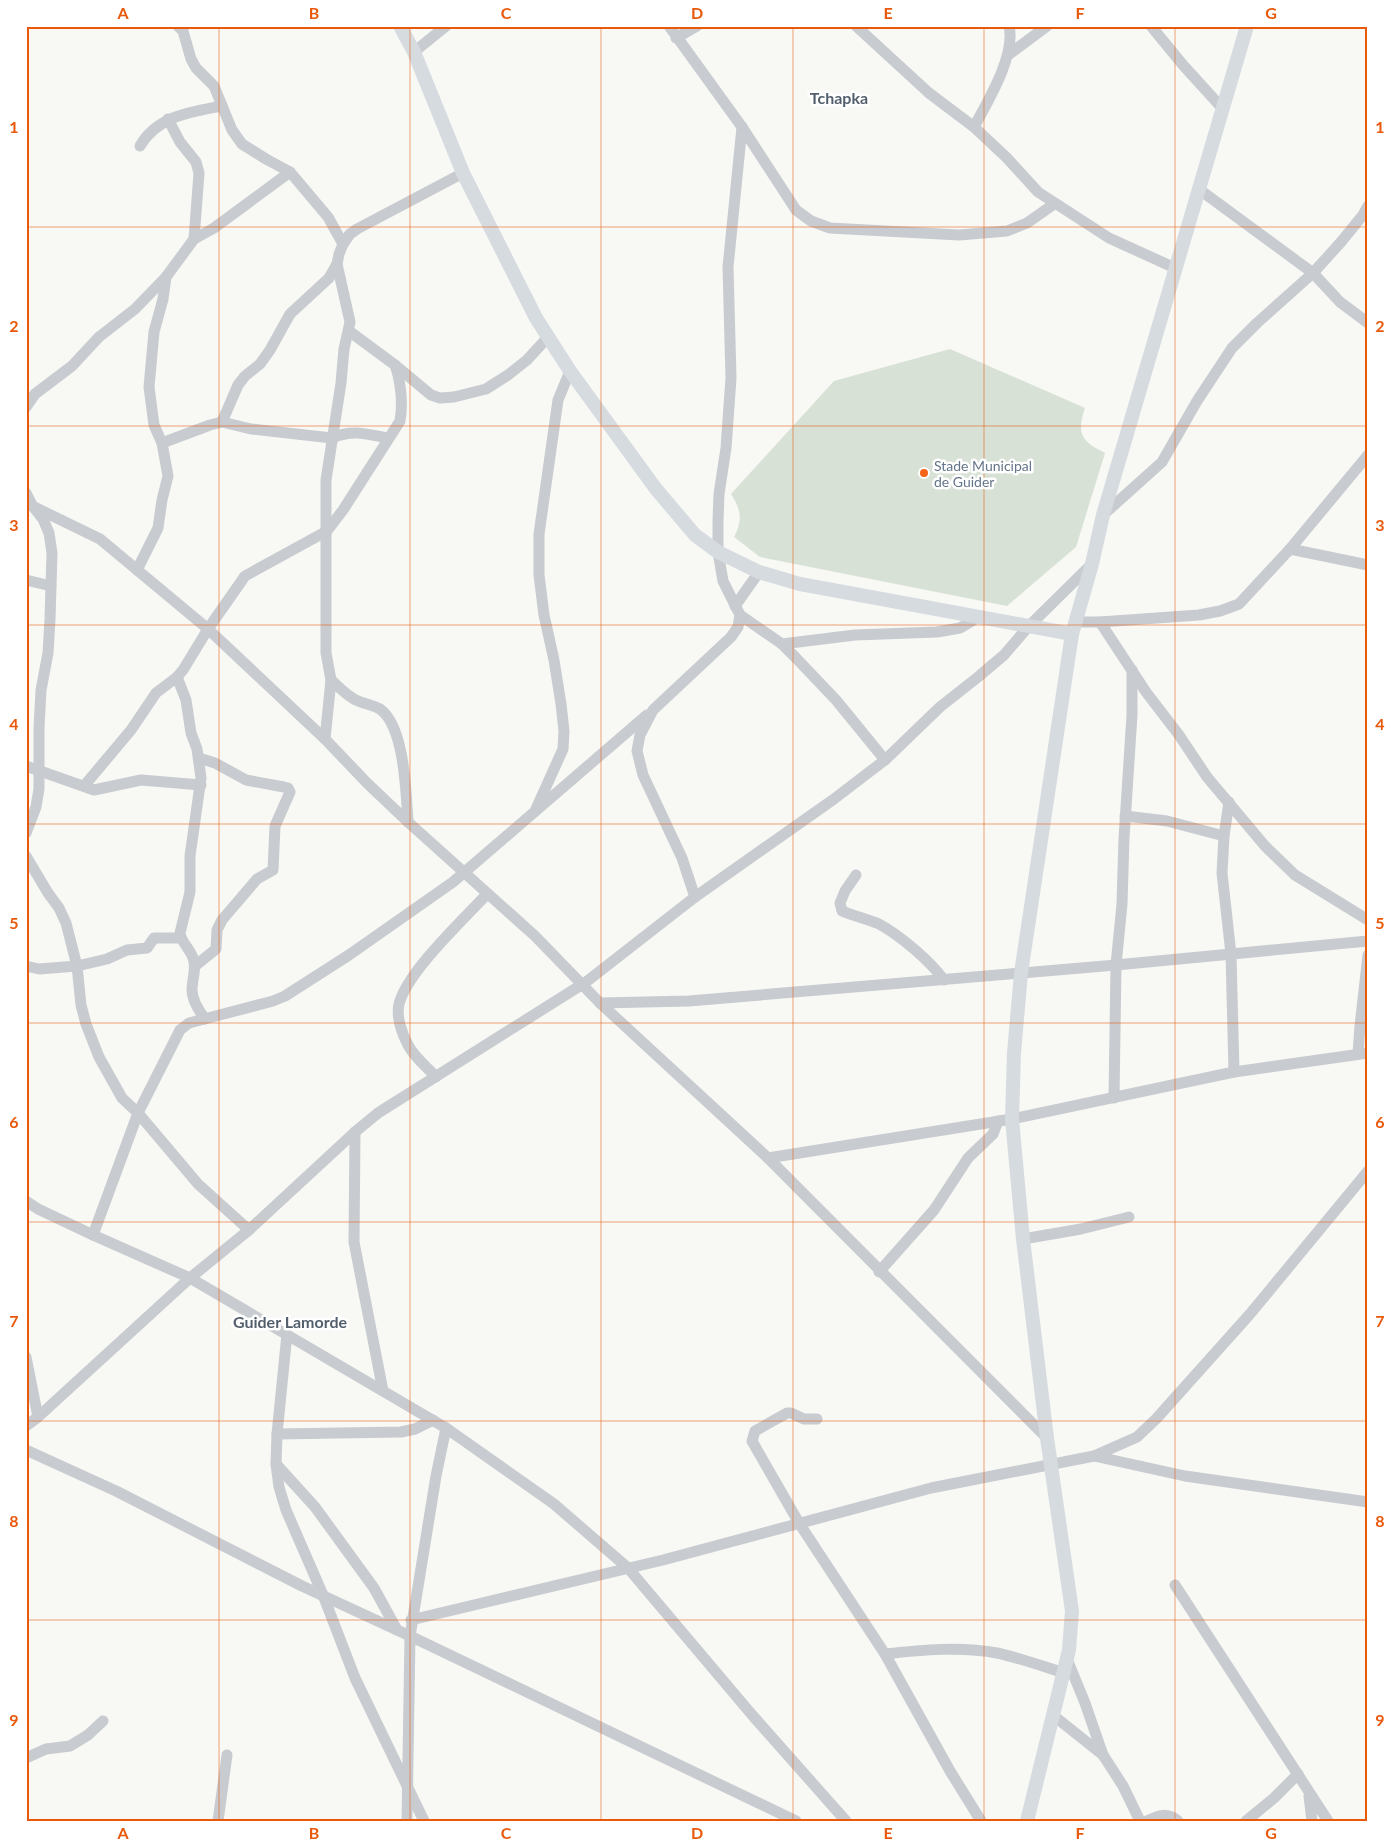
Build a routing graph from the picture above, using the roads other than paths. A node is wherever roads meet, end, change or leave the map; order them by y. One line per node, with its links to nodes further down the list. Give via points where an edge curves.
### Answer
1 (178, 26): 14 (street, via 183,31 191,59 214,86)
2 (400, 26): 12 (main road)
3 (446, 26): 12 (street)
4 (669, 26): 11 (street)
5 (697, 26): 11 (street)
6 (856, 26): 18 (street, via 929,92)
7 (1009, 26): 13 (street)
8 (1047, 26): 13 (street)
9 (1152, 26): 15 (street)
10 (1248, 26): 15 (main road)
11 (676, 38): 17 (street)
12 (414, 52): 21 (main road)
13 (1008, 55): 18 (street)
14 (222, 106): 16 (street); 20 (street, via 242,144)
15 (1223, 110): 22 (main road)
16 (168, 119): 19 (street, via 156,126); 25 (street, via 196,162 199,173)
17 (742, 127): 23 (street, via 796,210 811,221 830,228 959,235 1007,231 1027,223); 47 (street, via 728,267 731,378 719,494)
18 (974, 127): 23 (street, via 1027,182)
19 (140, 146)
20 (290, 172): 25 (street); 26 (street, via 328,217)
21 (463, 173): 26 (street, via 357,229); 33 (main road)
22 (1200, 190): 28 (main road); 29 (street)
23 (1054, 204): 28 (street, via 1109,238)
24 (1368, 206): 29 (street)
25 (194, 239): 30 (street)
26 (343, 244): 27 (street)
27 (337, 264): 32 (street); 37 (street, via 329,278 290,314 260,364 238,385)
28 (1175, 268): 44 (main road)
29 (1313, 273): 31 (street, via 1340,302); 44 (street, via 1232,348 1162,462)
30 (166, 277): 36 (street, via 72,366 35,394); 40 (street, via 154,332 149,386 154,424)
31 (1368, 322)
32 (349, 331): 34 (street); 38 (street)
33 (548, 337): 34 (street, via 501,380 486,389 454,397 431,395); 35 (main road)
34 (395, 365): 39 (street, via 401,412 400,421)
35 (570, 371): 47 (main road, via 656,488 695,535); 73 (street, via 558,400 539,534 539,575 560,695 563,741)
36 (26, 407)
37 (222, 422): 38 (street, via 251,429); 40 (street)
38 (332, 438): 39 (street, via 354,432); 45 (street, via 326,480)
39 (387, 438): 45 (street, via 343,510)
40 (162, 443): 50 (street, via 168,476 158,528)
41 (1368, 455): 46 (street)
42 (26, 493): 43 (street)
43 (29, 504): 50 (street, via 100,539); 53 (street, via 43,519 49,533)
44 (1103, 515): 48 (main road)
45 (326, 531): 58 (street, via 245,576); 63 (street, via 326,653)
46 (1290, 549): 49 (street); 56 (street, via 1239,604 1199,615)
47 (718, 552): 51 (main road); 54 (street, via 723,581)
48 (1092, 564): 57 (street); 59 (main road)
49 (1368, 564)
50 (137, 570): 58 (street)
51 (759, 572): 54 (street); 55 (main road, via 800,584)
52 (26, 580): 53 (street)
53 (51, 586): 69 (street, via 48,653 41,690)
54 (737, 610): 60 (street); 64 (street, via 738,627 731,637)
55 (977, 618): 57 (main road); 60 (street, via 960,628 937,632 855,635)
56 (1100, 622): 59 (street); 61 (street)
57 (1028, 627): 59 (main road); 67 (street, via 1004,655 940,708)
58 (208, 628): 62 (street); 65 (street)
59 (1074, 628): 92 (main road)
60 (782, 644): 67 (street, via 825,688)
61 (1132, 670): 72 (street, via 1207,778); 74 (street)
62 (177, 677): 66 (street, via 186,700); 71 (street, via 156,693 131,730)
63 (331, 680): 65 (street); 75 (street, via 358,701 381,710 395,730)
64 (653, 710): 73 (street); 82 (street, via 640,735 637,751 643,776 682,858)
65 (325, 739): 75 (street)
66 (199, 758): 70 (street); 91 (street, via 246,780 288,788 290,792 276,826 273,870 257,879 222,920 217,930 216,949)
67 (885, 760): 82 (street, via 765,850)
68 (26, 766): 69 (street)
69 (38, 770): 71 (street); 76 (street, via 36,807)
70 (201, 784): 71 (street, via 141,780 94,790); 84 (street, via 190,856 190,892)
71 (84, 786)
72 (1228, 802): 77 (street); 83 (street, via 1265,846 1296,875)
73 (534, 813): 79 (street)
74 (1125, 816): 77 (street, via 1167,821); 88 (street)
75 (408, 822): 79 (street)
76 (26, 833)
77 (1224, 836): 86 (street, via 1222,873)
78 (26, 856): 90 (street, via 59,908 71,938)
79 (464, 873): 81 (street); 96 (street, via 285,996)
80 (856, 875): 93 (street, via 845,890 840,903 842,911 879,924 933,965)
81 (487, 894): 94 (street, via 535,936); 99 (street, via 404,989 399,1007 408,1046)
82 (695, 897): 94 (street)
83 (1368, 920)
84 (181, 938): 90 (street, via 154,938 147,948 127,950); 91 (street)
85 (1368, 941): 86 (street)
86 (1231, 954): 88 (street); 98 (street)
87 (1368, 955): 97 (street, via 1360,1026)
88 (1116, 965): 92 (street); 100 (street)
89 (26, 966): 90 (street, via 39,969)
90 (77, 966): 101 (street, via 81,1005 99,1057 122,1098)
91 (195, 966): 96 (street, via 192,992)
92 (1021, 973): 93 (street); 102 (main road)
93 (944, 980): 95 (street, via 689,1001)
94 (581, 985): 95 (street); 99 (street)
95 (600, 1003): 105 (street)
96 (205, 1019): 101 (street, via 180,1030)
97 (1363, 1053): 98 (street)
98 (1234, 1072): 100 (street)
99 (436, 1077): 104 (street, via 378,1113)
100 (1114, 1098): 102 (street)
101 (138, 1113): 109 (street, via 198,1184); 110 (street)
102 (1012, 1119): 103 (street); 111 (main road)
103 (998, 1122): 105 (street); 112 (street, via 993,1134 968,1158 934,1210)
104 (355, 1132): 109 (street); 116 (street, via 354,1242)
105 (768, 1158): 112 (street)
106 (1368, 1171): 125 (street, via 1250,1314 1156,1418 1137,1437)
107 (26, 1201): 110 (street)
108 (1129, 1218): 111 (street)
109 (249, 1230): 113 (street)
110 (93, 1235): 113 (street)
111 (1023, 1239): 123 (main road)
112 (879, 1272): 123 (street)
113 (190, 1278): 114 (street); 117 (street)
114 (287, 1334): 116 (street); 122 (street)
115 (26, 1357): 117 (street)
116 (383, 1391): 119 (street)
117 (38, 1417): 120 (street)
118 (817, 1419): 129 (street, via 804,1419 787,1413 755,1431 752,1436)
119 (433, 1420): 121 (street); 122 (street, via 401,1432)
120 (26, 1426)
121 (446, 1428): 130 (street, via 554,1504); 133 (street)
122 (277, 1434): 126 (street)
123 (1047, 1438): 127 (main road)
124 (26, 1450): 132 (street, via 116,1491)
125 (1094, 1456): 127 (street); 128 (street, via 1185,1476)
126 (276, 1464): 132 (street, via 286,1510); 134 (street, via 315,1507 374,1588)
127 (1051, 1465): 129 (street, via 931,1488); 137 (main road, via 1072,1611)
128 (1368, 1502)
129 (800, 1523): 130 (street); 136 (street)
130 (628, 1568): 133 (street); 150 (street)
131 (1175, 1585): 143 (street)
132 (323, 1596): 134 (street); 144 (street, via 355,1678)
133 (412, 1620): 135 (street)
134 (397, 1630): 135 (street)
135 (410, 1636): 144 (street); 149 (street)
136 (885, 1654): 137 (street, via 968,1650); 151 (street)
137 (1065, 1666): 138 (main road); 141 (street, via 1085,1704)
138 (1054, 1716): 141 (street); 152 (main road)
139 (103, 1721): 142 (street, via 70,1746 46,1749)
140 (227, 1755): 146 (street)
141 (1103, 1755): 153 (street)
142 (26, 1758)
143 (1298, 1774): 145 (street); 156 (street)
144 (408, 1784): 147 (street); 148 (street)
145 (1308, 1790): 157 (street); 158 (street)
146 (218, 1821)
147 (407, 1821)
148 (424, 1821)
149 (796, 1821)
150 (846, 1821)
151 (981, 1821)
152 (1027, 1821)
153 (1140, 1821)
154 (1147, 1821): 155 (street, via 1163,1815)
155 (1178, 1821)
156 (1246, 1821)
157 (1312, 1821)
158 (1328, 1821)

